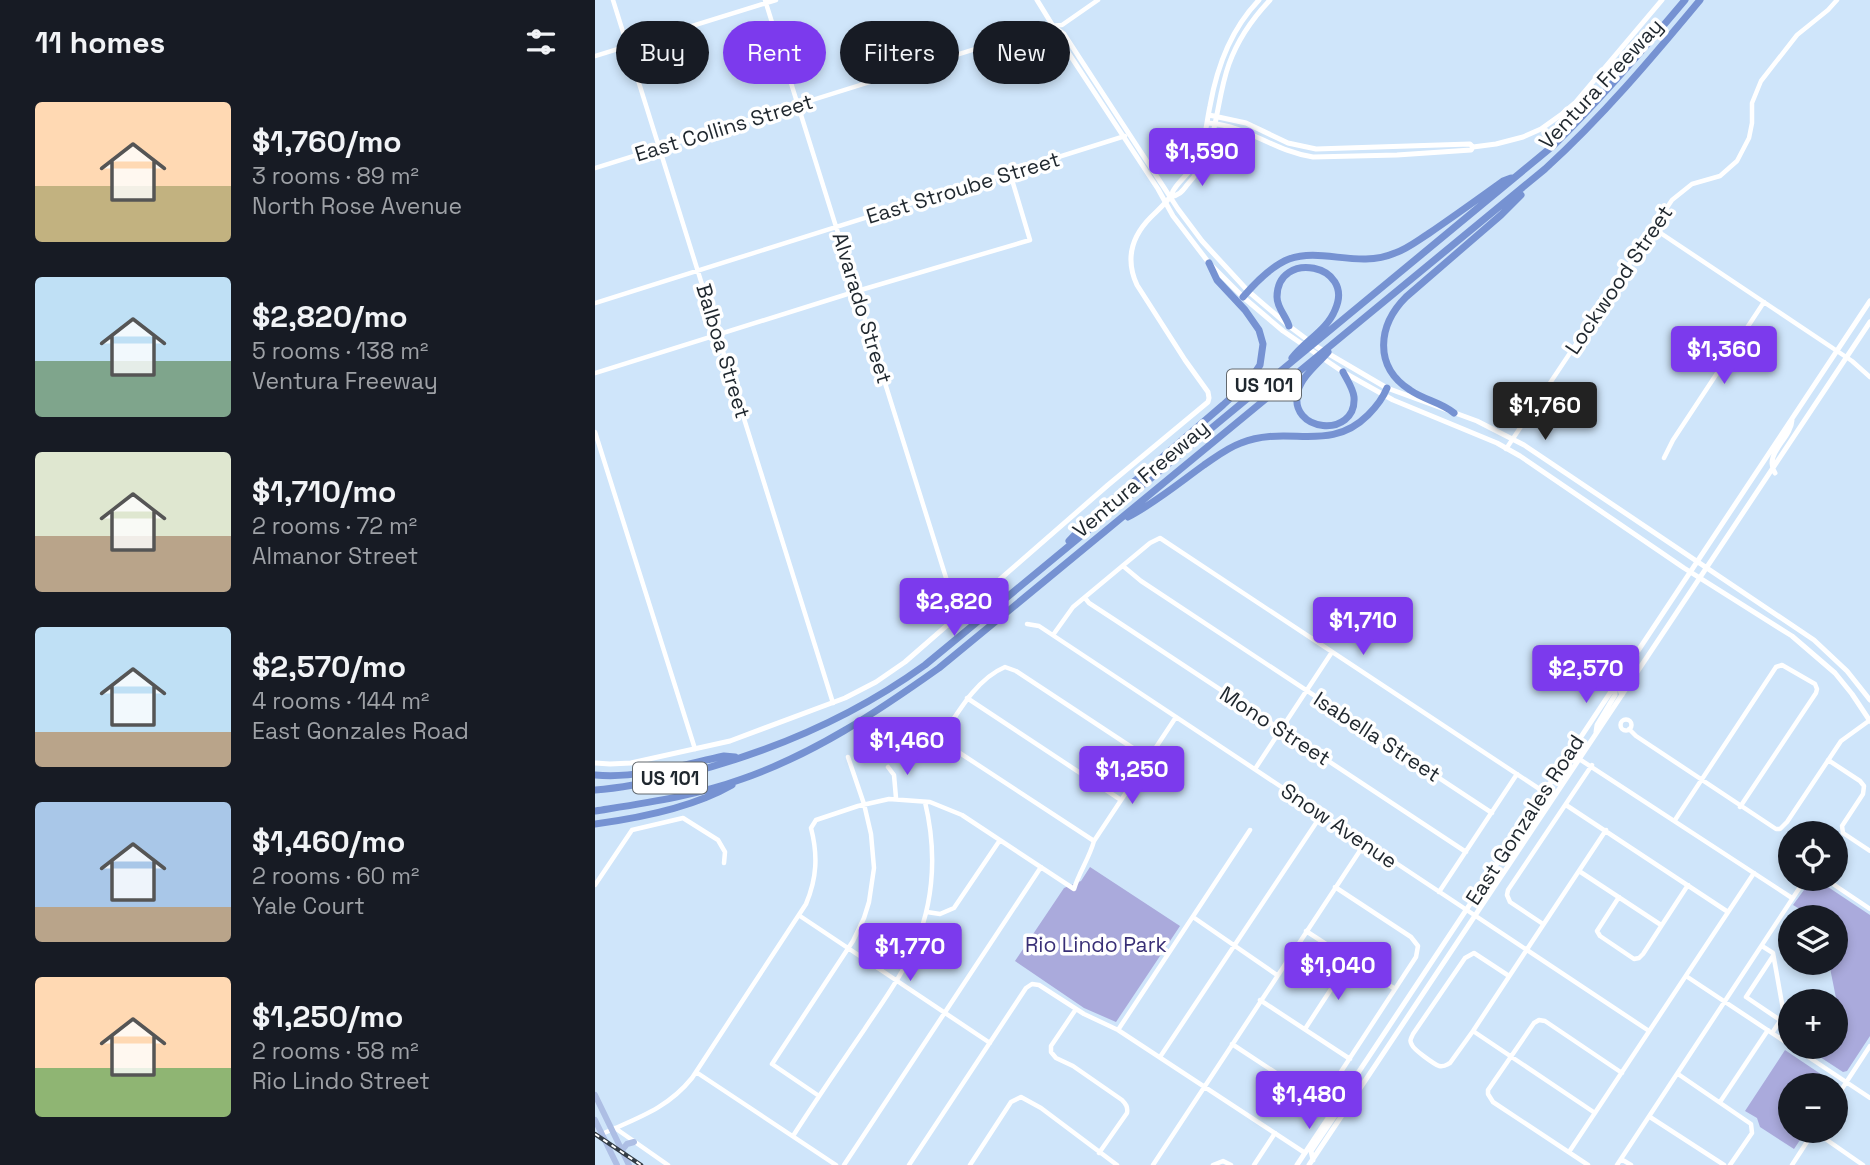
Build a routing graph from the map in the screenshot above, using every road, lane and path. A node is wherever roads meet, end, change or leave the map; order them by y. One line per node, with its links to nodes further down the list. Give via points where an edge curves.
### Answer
1 (613, 0): 12 (street, Balboa Street)
2 (776, 0): 11 (street)
3 (1037, 0): 14 (main road)
4 (1098, 0): 15 (street, East Collins Street)
5 (1259, 0): 23 (main road, via 1228,45)
6 (1270, 0): 24 (main road, via 1239,40)
7 (1662, 0): 29 (main road, via 1562,114 1523,137)
8 (1685, 0): 34 (highway, Ventura Freeway / US 101, via 1590,110)
9 (1700, 0): 32 (highway, Ventura Freeway / US 101, via 1597,120)
10 (1837, 0): 37 (street, Lockwood Street, via 1797,35 1761,81 1752,103 1749,138 1737,162 1720,176 1692,184 1678,194)
11 (766, 1): 13 (street); 22 (street, Alvarado Street)
12 (619, 21)
13 (704, 21)
14 (1050, 21)
15 (1068, 21)
16 (1070, 43): 27 (main road)
17 (616, 49): 19 (street)
18 (973, 51): 22 (street, East Collins Street)
19 (595, 56)
20 (1070, 56): 28 (main road)
21 (639, 84): 30 (street, Balboa Street)
22 (799, 104): 30 (street, East Collins Street); 36 (street, Alvarado Street)
23 (1209, 115): 24 (main road); 25 (main road)
24 (1216, 116): 26 (main road); 29 (main road, via 1316,149)
25 (1208, 123): 26 (main road); 35 (main road, via 1197,160)
26 (1215, 124): 29 (main road, via 1313,157 1429,154); 35 (main road, via 1200,169)
27 (1129, 133): 28 (street, East Stroube Street); 35 (main road)
28 (1123, 137): 33 (street, East Stroube Street); 35 (main road)
29 (1473, 147)
30 (659, 148): 31 (street, East Collins Street); 39 (street, Balboa Street)
31 (595, 168)
32 (1545, 169): 48 (highway, Ventura Freeway / US 101); 56 (highway, via 1501,215 1406,297 1387,323 1383,342 1391,371 1407,388)
33 (1010, 173): 36 (street, East Stroube Street); 40 (street, via 1030,240)
34 (1518, 176): 41 (highway, via 1503,181 1394,254 1371,260 1299,256 1276,266); 51 (highway, Ventura Freeway / US 101)
35 (1168, 200): 38 (main road, via 1173,216); 41 (main road); 71 (main road, via 1138,233 1132,271 1208,392 1208,402)
36 (837, 227): 39 (street, East Stroube Street); 40 (street, Alvarado Street)
37 (1653, 228): 43 (street); 59 (street, Lockwood Street)
38 (1209, 263): 41 (main road); 65 (highway, via 1217,280 1259,330 1263,351 1257,371 1086,523)
39 (698, 270): 44 (street, East Stroube Street); 47 (street, Balboa Street)
40 (857, 292): 47 (street); 71 (street, Alvarado Street)
41 (1245, 294): 46 (main road)
42 (1870, 301): 49 (main road, East Gonzales Road)
43 (1764, 302): 49 (street); 61 (street)
44 (595, 303)
45 (1870, 322): 50 (main road, East Gonzales Road)
46 (1286, 329): 51 (highway, via 1277,297 1282,282 1302,267 1324,271 1336,286 1337,308); 52 (main road)
47 (717, 334): 53 (street); 81 (street, Balboa Street)
48 (1339, 339): 52 (highway, via 1300,387 1299,407 1312,423 1331,426 1350,412 1354,397); 63 (highway, Ventura Freeway / US 101)
49 (1837, 351): 50 (street); 57 (main road, East Gonzales Road)
50 (1847, 358): 54 (street); 62 (main road, East Gonzales Road)
51 (1282, 370): 65 (highway, Ventura Freeway / US 101)
52 (1346, 370): 55 (main road)
53 (595, 373)
54 (1870, 377)
55 (1386, 392): 56 (main road); 60 (main road); 63 (highway, via 1364,419 1342,433 1271,435 1237,444)
56 (1454, 413): 59 (main road)
57 (1792, 420): 62 (main road, via 1792,428 1771,459); 64 (main road, East Gonzales Road)
58 (595, 432): 89 (street)
59 (1513, 438): 60 (street, Lockwood Street); 64 (main road)
60 (1506, 449): 68 (main road)
61 (1664, 458)
62 (1774, 471): 67 (main road, East Gonzales Road)
63 (1115, 523): 103 (highway, Ventura Freeway / US 101, via 917,684 816,747)
64 (1698, 561): 67 (main road); 68 (main road, East Gonzales Road)
65 (1045, 566): 92 (highway, Ventura Freeway / US 101, via 899,683 804,734)
66 (1123, 566): 70 (street); 75 (street, via 1160,538); 77 (street, Isabella Street)
67 (1707, 567): 69 (main road, East Gonzales Road); 80 (main road, via 1814,640)
68 (1690, 572): 69 (main road); 74 (main road, East Gonzales Road)
69 (1700, 578): 78 (main road, East Gonzales Road); 83 (main road, via 1812,652 1835,673)
70 (1085, 598): 73 (street, via 1069,611); 86 (street, Mono Street)
71 (958, 616): 81 (main road, via 891,673)
72 (1027, 624): 73 (street, Snow Avenue)
73 (1053, 635): 82 (street, Snow Avenue)
74 (1639, 649): 76 (main road, East Gonzales Road); 78 (main road)
75 (1332, 652): 77 (street); 101 (street)
76 (1612, 689): 87 (main road, via 1615,695); 91 (main road, East Gonzales Road)
77 (1307, 690): 86 (street); 115 (street, Isabella Street)
78 (1622, 695): 87 (main road, East Gonzales Road)
79 (967, 698): 88 (street); 94 (street, via 1000,669 1012,668); 109 (street)
80 (1870, 700)
81 (833, 703): 89 (main road)
82 (1176, 717): 94 (street); 100 (street, Snow Avenue)
83 (1870, 720): 96 (street, via 1841,741)
84 (1629, 729): 104 (street)
85 (930, 730): 88 (street)
86 (1280, 730): 100 (street); 125 (street, Mono Street)
87 (1596, 735): 90 (main road, East Gonzales Road)
88 (940, 740): 122 (street)
89 (695, 750): 97 (main road, via 624,764)
90 (1584, 752): 95 (main road, East Gonzales Road); 98 (street)
91 (1570, 753): 95 (street); 106 (main road, East Gonzales Road)
92 (742, 757): 102 (highway, via 724,756 640,774); 105 (highway, Ventura Freeway / US 101, via 663,779)
93 (848, 757): 111 (street)
94 (1148, 758): 109 (street)
95 (1579, 759): 98 (street); 108 (main road, East Gonzales Road)
96 (1828, 760): 113 (street, via 1780,829); 124 (street, via 1864,786 1842,830)
97 (595, 763)
98 (1593, 766): 112 (street); 117 (street)
99 (888, 767): 107 (street, via 894,775)
100 (1255, 769): 116 (street, Snow Avenue)
101 (1517, 774): 106 (street); 115 (street)
102 (595, 775)
103 (742, 779): 114 (highway, Ventura Freeway / US 101, via 666,800); 118 (highway, via 719,793 677,807)
104 (1702, 780): 113 (street); 113 (street, via 1779,665 1815,684 1815,695); 117 (street)
105 (595, 790)
106 (1544, 792): 108 (street); 139 (main road, East Gonzales Road)
107 (895, 798): 110 (street); 111 (street)
108 (1553, 798): 143 (main road, East Gonzales Road)
109 (1121, 800): 122 (street)
110 (925, 801): 121 (street, via 953,810); 140 (street, via 932,853)
111 (864, 804): 142 (street, via 812,823 815,877); 150 (street, via 873,849 872,885 864,918)
112 (1566, 805): 120 (street); 145 (street, via 1507,895 1510,902)
113 (1740, 807)
114 (595, 811)
115 (1492, 813): 125 (street)
116 (1322, 814): 123 (street, Snow Avenue); 148 (street)
117 (1675, 821): 129 (street)
118 (595, 824)
119 (1250, 830): 144 (street)
120 (1606, 830): 128 (street); 131 (street)
121 (1000, 839): 127 (street); 140 (street, via 954,908 940,914)
122 (1094, 841): 127 (street, via 1074,889)
123 (1365, 843): 132 (street); 135 (street, Snow Avenue)
124 (1870, 851)
125 (1466, 852): 135 (street)
126 (724, 863): 130 (street, via 725,852 718,841 683,818 632,830)
127 (1041, 867): 163 (street)
128 (1579, 871): 136 (street); 145 (street)
129 (1754, 873): 137 (street); 141 (street)
130 (595, 885)
131 (1688, 886): 141 (street); 146 (street)
132 (1335, 887): 147 (street); 158 (street, via 1418,946)
133 (1797, 891): 137 (street)
134 (1843, 891): 138 (street)
135 (1439, 892): 139 (street, Snow Avenue)
136 (1619, 897): 146 (street); 146 (street, via 1597,931 1634,959 1643,954)
137 (1792, 898): 149 (street)
138 (1870, 909)
139 (1466, 911): 143 (street, Snow Avenue); 189 (main road, East Gonzales Road)
140 (927, 912): 157 (street)
141 (1728, 912): 156 (street)
142 (800, 916): 150 (street); 179 (street)
143 (1474, 916): 151 (street, Snow Avenue); 206 (main road, East Gonzales Road)
144 (1193, 917): 148 (street); 166 (street)
145 (1543, 924): 151 (street)
146 (1661, 925)
147 (1306, 931): 153 (street); 154 (street)
148 (1234, 945): 154 (street); 175 (street)
149 (1762, 946): 152 (street); 161 (street)
150 (848, 948): 157 (street); 187 (street, via 772,1064)
151 (1526, 950): 155 (street); 169 (street, Snow Avenue)
152 (1773, 957): 159 (street); 164 (street, via 1746,997)
153 (1350, 960): 158 (street); 167 (street)
154 (1277, 975): 160 (street)
155 (1509, 976): 168 (street); 168 (street, via 1474,953 1465,958 1410,1039 1416,1050 1445,1066)
156 (1686, 976): 161 (street); 169 (street)
157 (897, 980): 163 (street); 187 (street)
158 (1395, 989): 177 (street)
159 (1779, 989)
160 (1260, 1000): 167 (street); 173 (street)
161 (1725, 1002): 170 (street); 182 (street)
162 (1076, 1009): 166 (street); 172 (street, via 1032,984); 203 (street, via 1051,1045 1053,1055 1122,1100 1127,1109)
163 (945, 1013): 172 (street); 211 (street)
164 (1778, 1019)
165 (1778, 1022): 170 (street)
166 (1118, 1030): 175 (street)
167 (1305, 1030): 177 (street)
168 (1473, 1031): 176 (street)
169 (1649, 1031): 180 (street)
170 (1770, 1032): 171 (street); 190 (street)
171 (1778, 1037)
172 (990, 1043): 212 (street)
173 (1232, 1044): 177 (street, via 1311,1096 1321,1096 1331,1087); 185 (street)
174 (1870, 1046): 183 (street)
175 (1160, 1057): 185 (street)
176 (1511, 1057): 180 (street, via 1539,1020); 191 (street); 202 (street, via 1488,1094 1493,1102)
177 (1350, 1059)
178 (1811, 1059): 181 (street)
179 (696, 1072): 194 (street, via 667,1103); 197 (street)
180 (1622, 1073): 191 (street)
181 (1833, 1073)
182 (1678, 1074): 190 (street); 192 (street)
183 (1848, 1080)
184 (1848, 1083): 188 (street)
185 (1204, 1087): 195 (street); 215 (street)
186 (595, 1095): 194 (main road)
187 (820, 1096): 197 (street)
188 (1870, 1098)
189 (1340, 1101): 204 (main road, East Gonzales Road); 206 (main road, via 1311,1151)
190 (1720, 1102): 225 (street, via 1751,1124 1752,1133)
191 (1595, 1113): 202 (street)
192 (1650, 1117): 205 (street); 224 (street)
193 (595, 1120): 196 (main road)
194 (614, 1129): 196 (street); 198 (street); 201 (main road)
195 (1275, 1133): 204 (street); 218 (street)
196 (602, 1134): 207 (main road)
197 (793, 1136): 210 (street)
198 (634, 1142): 201 (main road); 209 (street)
199 (1806, 1143): 226 (street)
200 (1831, 1143): 227 (street)
201 (622, 1150): 208 (main road)
202 (1569, 1152): 221 (street)
203 (1099, 1153): 213 (street, via 1021,1097 1011,1102); 214 (street)
204 (1305, 1153): 219 (main road, East Gonzales Road); 220 (main road)
205 (1621, 1159): 222 (street); 223 (street)
206 (1311, 1163)
207 (617, 1165)
208 (629, 1165)
209 (669, 1165)
210 (836, 1165)
211 (844, 1165)
212 (909, 1165)
213 (970, 1165)
214 (1117, 1165)
215 (1153, 1165)
216 (1213, 1165): 217 (street, via 1223,1161)
217 (1231, 1165)
218 (1254, 1165)
219 (1297, 1165)
220 (1303, 1165)
221 (1588, 1165)
222 (1617, 1165)
223 (1631, 1165)
224 (1724, 1165)
225 (1730, 1165)
226 (1792, 1165)
227 (1863, 1165)

